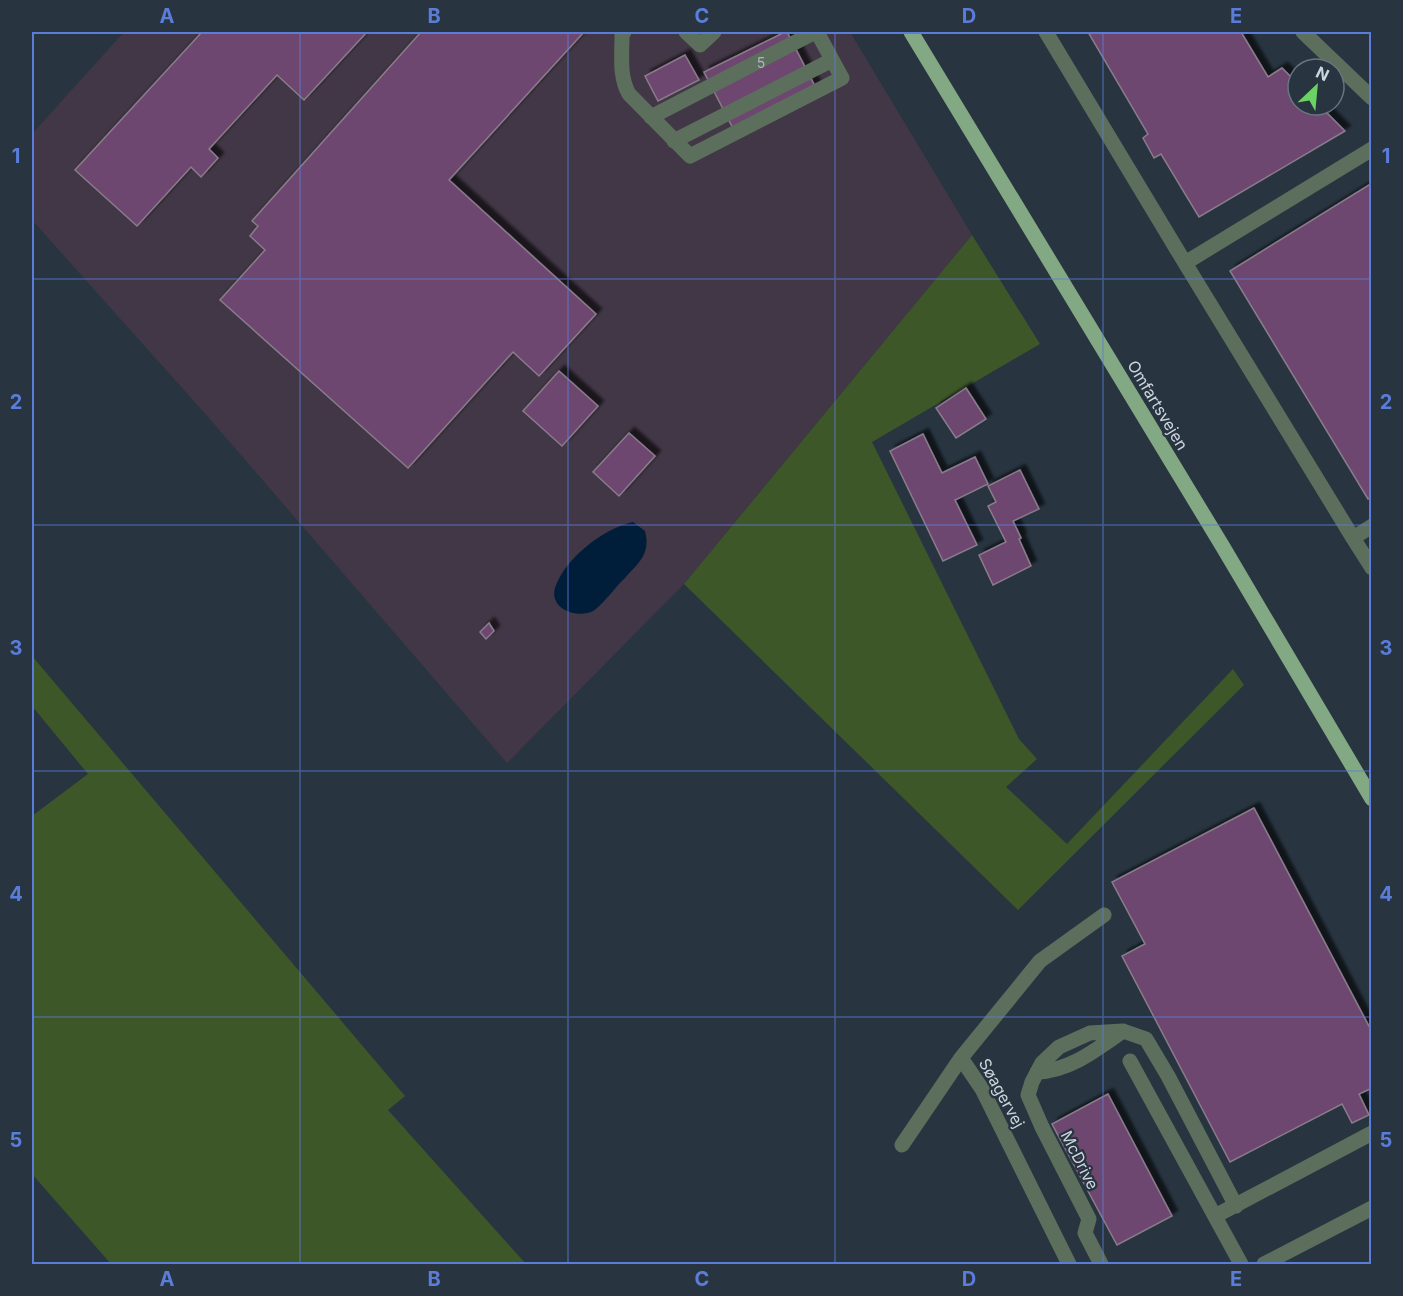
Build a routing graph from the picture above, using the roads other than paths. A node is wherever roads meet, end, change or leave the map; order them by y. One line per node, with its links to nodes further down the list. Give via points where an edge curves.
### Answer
1 (624, 32): 10 (street, via 624,86)
2 (686, 32): 3 (street, via 700,45)
3 (714, 32)
4 (816, 32): 8 (street); 10 (street)
5 (912, 32): 17 (main road, Omfartsvejen)
6 (1046, 32): 13 (street)
7 (1303, 32): 9 (street)
8 (832, 60): 11 (street); 11 (street, via 842,78 690,156)
9 (1371, 98)
10 (651, 117): 11 (street)
11 (674, 141)
12 (1371, 149): 13 (street)
13 (1185, 263): 15 (street)
14 (1371, 526): 15 (street)
15 (1353, 538): 16 (street)
16 (1371, 568)
17 (1371, 799)
18 (1104, 915): 19 (street, Søagervej, via 1040,961)
19 (961, 1058): 22 (street); 26 (street, Søagervej, via 982,1089)
20 (1130, 1061): 25 (street)
21 (1371, 1133): 23 (street)
22 (902, 1144)
23 (1236, 1206): 25 (street); 27 (street, McDrive, via 1146,1039 1123,1031 1090,1034 1059,1047 1042,1063 1028,1095 1089,1219 1085,1233)
24 (1371, 1208): 29 (street)
25 (1215, 1216): 28 (street)
26 (1069, 1264)
27 (1101, 1264)
28 (1241, 1264)
29 (1264, 1264)

